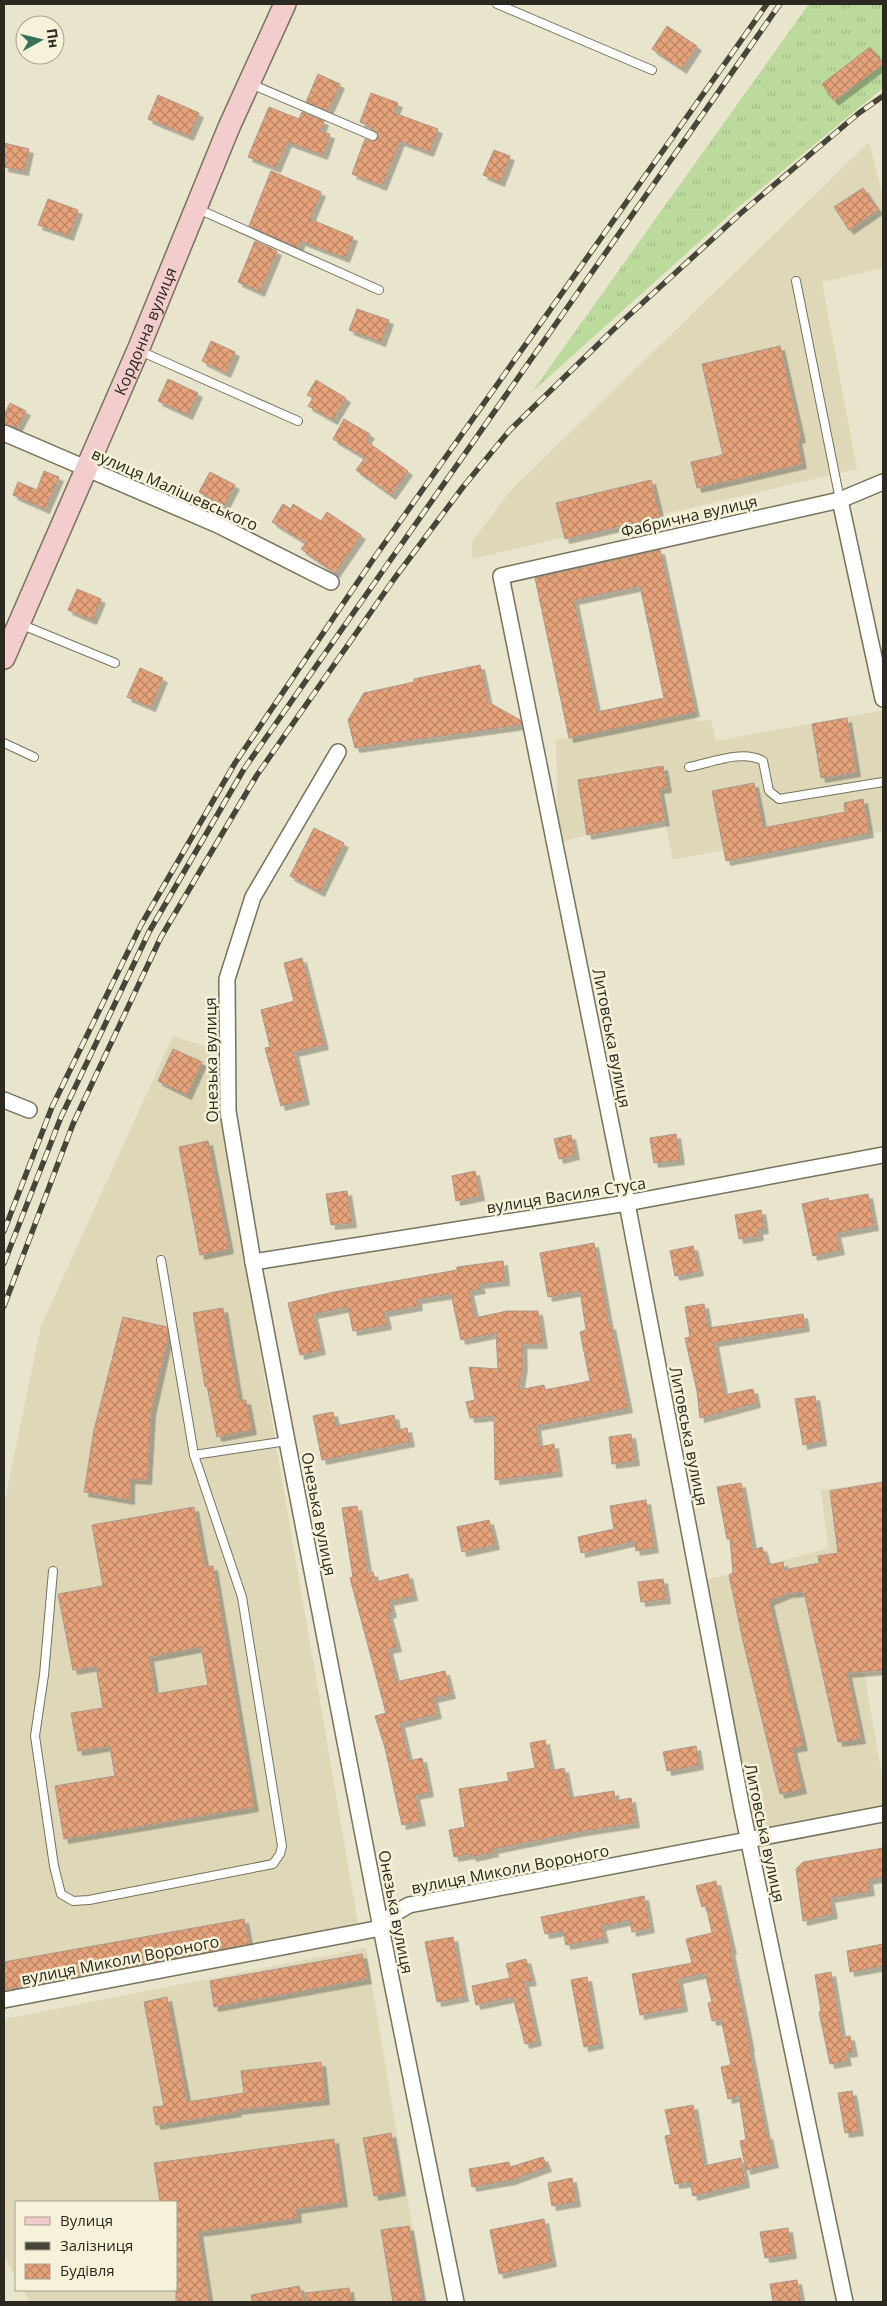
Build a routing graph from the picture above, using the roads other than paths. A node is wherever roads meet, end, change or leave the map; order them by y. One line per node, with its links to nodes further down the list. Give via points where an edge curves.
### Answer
1 (284, 4): 4 (main road, Кордонна вулиця)
2 (497, 4): 3 (lane)
3 (652, 70)
4 (249, 84): 5 (lane); 6 (main road, Кордонна вулиця)
5 (373, 136)
6 (195, 207): 8 (lane); 9 (main road, Кордонна вулиця)
7 (796, 281): 14 (lane)
8 (379, 290)
9 (138, 350): 10 (lane); 12 (main road, Кордонна вулиця)
10 (298, 421)
11 (4, 434): 12 (street, вулиця Малішевського)
12 (86, 468): 16 (street, вулиця Малішевського, via 218,526); 17 (main road, Кордонна вулиця)
13 (883, 482): 14 (street, Фабрична вулиця)
14 (840, 500): 15 (street, Фабрична вулиця); 20 (street)
15 (501, 576): 29 (street, Литовська вулиця)
16 (331, 582)
17 (18, 623): 18 (main road, Кордонна вулиця); 19 (lane)
18 (4, 658)
19 (115, 662)
20 (883, 699)
21 (4, 743): 23 (lane)
22 (338, 752): 31 (street, Онезька вулиця, via 253,897 227,979 228,1111)
23 (34, 757)
24 (689, 767): 25 (lane, via 743,756 757,757 763,761 769,791 779,799)
25 (883, 782)
26 (4, 1100): 27 (street)
27 (29, 1110)
28 (883, 1155): 29 (street, вулиця Василя Стуса)
29 (628, 1203): 31 (street, вулиця Василя Стуса); 36 (street, Литовська вулиця)
30 (161, 1260): 33 (lane)
31 (253, 1262): 32 (street, Онезька вулиця)
32 (287, 1441): 33 (lane); 37 (street, Онезька вулиця)
33 (194, 1455): 34 (lane, via 242,1597 282,1846 273,1864 89,1900 73,1901 61,1894 35,1736)
34 (53, 1571)
35 (883, 1814): 36 (street, вулиця Миколи Вороного)
36 (748, 1841): 37 (street, вулиця Миколи Вороного, via 410,1905 392,1915); 40 (street, Литовська вулиця)
37 (381, 1928): 38 (street, вулиця Миколи Вороного); 39 (street, Онезька вулиця)
38 (4, 2000)
39 (456, 2302)
40 (845, 2302)

